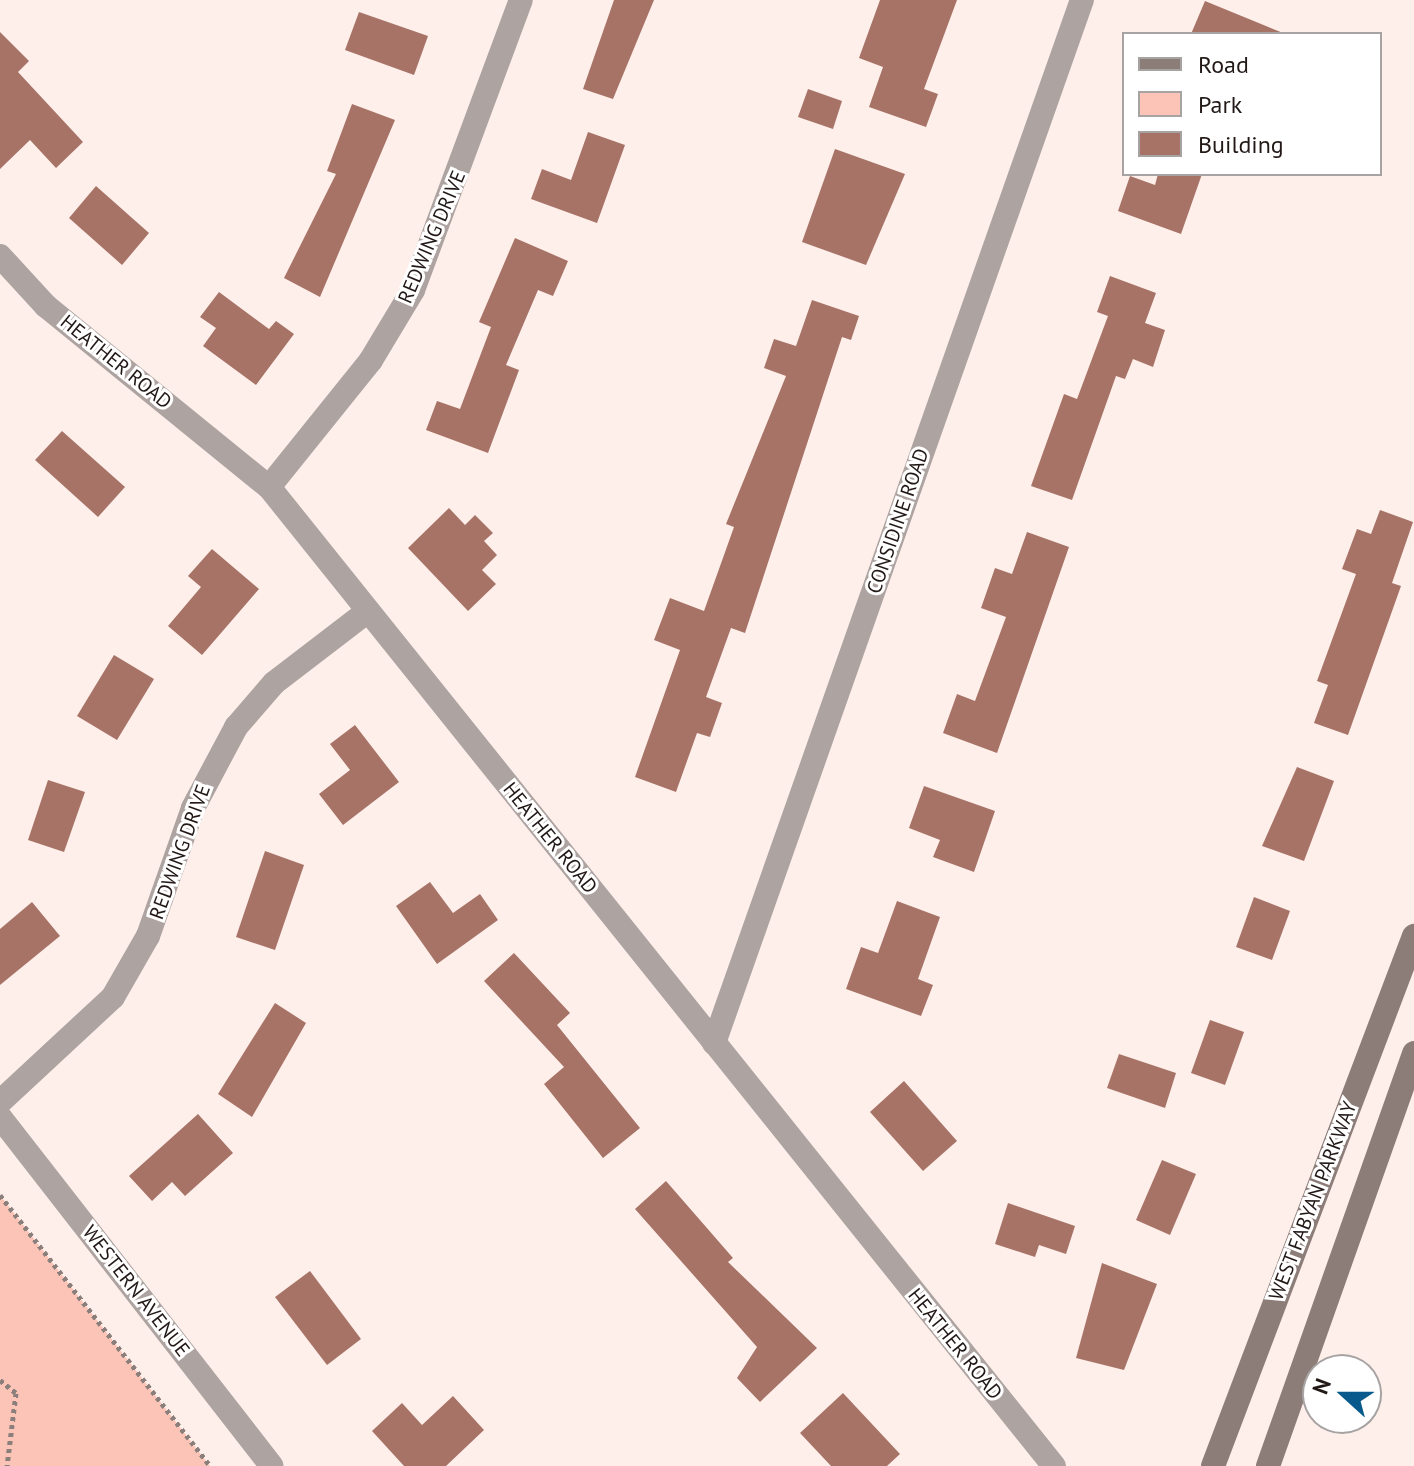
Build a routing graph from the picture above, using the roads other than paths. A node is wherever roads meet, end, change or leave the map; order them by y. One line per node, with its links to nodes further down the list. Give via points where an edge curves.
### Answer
1 (521, 0): 4 (street, REDWING DRIVE, via 413,290 371,360)
2 (1082, 0): 7 (street, CONSIDINE ROAD)
3 (0, 256): 4 (street, HEATHER ROAD, via 46,306)
4 (269, 487): 5 (street, HEATHER ROAD)
5 (368, 611): 7 (street, HEATHER ROAD); 9 (street, REDWING DRIVE, via 274,683 236,727 193,808 148,936 113,997)
6 (1414, 936): 13 (main road, WEST FABYAN PARKWAY)
7 (714, 1043): 12 (street, HEATHER ROAD)
8 (1414, 1053): 14 (main road)
9 (0, 1102)
10 (0, 1117): 11 (street, WESTERN AVENUE)
11 (272, 1466)
12 (1054, 1466)
13 (1213, 1466)
14 (1268, 1466)

